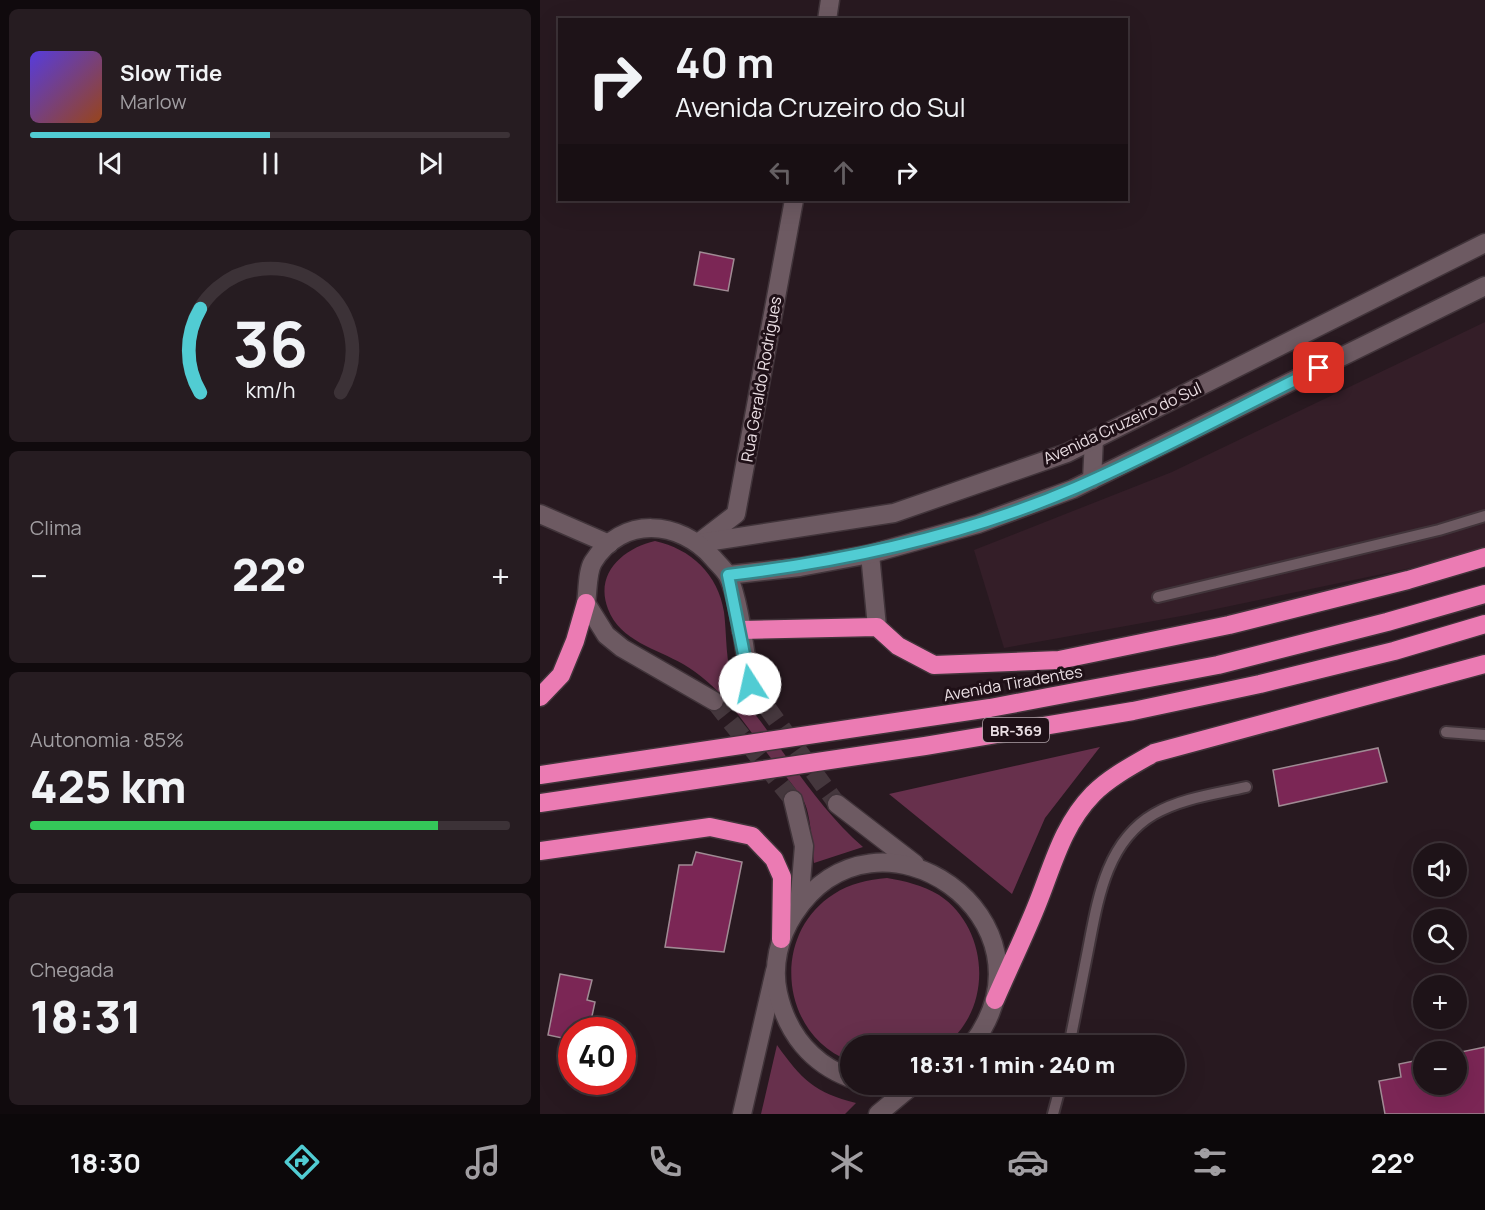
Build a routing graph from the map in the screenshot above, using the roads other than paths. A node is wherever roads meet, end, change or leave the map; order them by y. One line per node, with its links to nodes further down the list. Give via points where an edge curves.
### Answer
1 (830, 0): 2 (street)
2 (827, 18)
3 (794, 201): 10 (street, Rua Geraldo Rodrigues, via 736,514)
4 (1485, 243): 6 (street, Avenida Cruzeiro do Sul)
5 (1485, 286): 7 (street)
6 (1094, 439): 7 (street); 10 (street, Avenida Cruzeiro do Sul, via 1067,453 894,513)
7 (1092, 480): 12 (street, via 978,524)
8 (540, 514): 11 (street)
9 (1485, 516): 16 (lane)
10 (700, 543): 11 (street, via 680,531 660,527 636,530); 14 (street)
11 (609, 544): 17 (street, via 592,563)
12 (870, 554): 14 (street); 19 (street)
13 (1485, 557): 19 (highway, via 1229,626 1059,660 934,665 898,646)
14 (728, 575): 20 (street)
15 (1485, 594): 27 (highway, Avenida Tiradentes / BR-369, via 1207,667 990,708)
16 (1158, 597)
17 (586, 603): 23 (highway, via 561,675); 24 (street, via 606,635 622,648)
18 (1485, 624): 30 (highway, BR-369, via 1394,651 1133,711)
19 (877, 627): 20 (highway)
20 (741, 630): 22 (street)
21 (1485, 664): 37 (highway, via 1154,753 1119,773 1093,794 1072,819 1057,846 1035,910)
22 (750, 684)
23 (540, 697)
24 (714, 701)
25 (1446, 732): 26 (lane)
26 (1485, 735)
27 (540, 775)
28 (1246, 787): 39 (lane, via 1184,801 1154,814 1135,828 1122,846 1108,868 1099,894)
29 (793, 800): 34 (street, via 804,846)
30 (540, 803)
31 (837, 804): 33 (street)
32 (540, 851): 35 (highway, via 710,827 752,836 774,859 783,877)
33 (919, 867): 34 (street, via 897,863 853,868 814,890); 37 (street, via 956,886 983,918 997,958)
34 (799, 906): 35 (street)
35 (781, 939): 36 (street)
36 (776, 966): 40 (street, via 782,1009 790,1029 818,1061); 43 (street)
37 (995, 1000): 38 (street)
38 (978, 1035)
39 (1071, 1035)
40 (840, 1073)
41 (901, 1095): 44 (street)
42 (1058, 1095): 45 (lane)
43 (742, 1114)
44 (878, 1114)
45 (1053, 1114)

